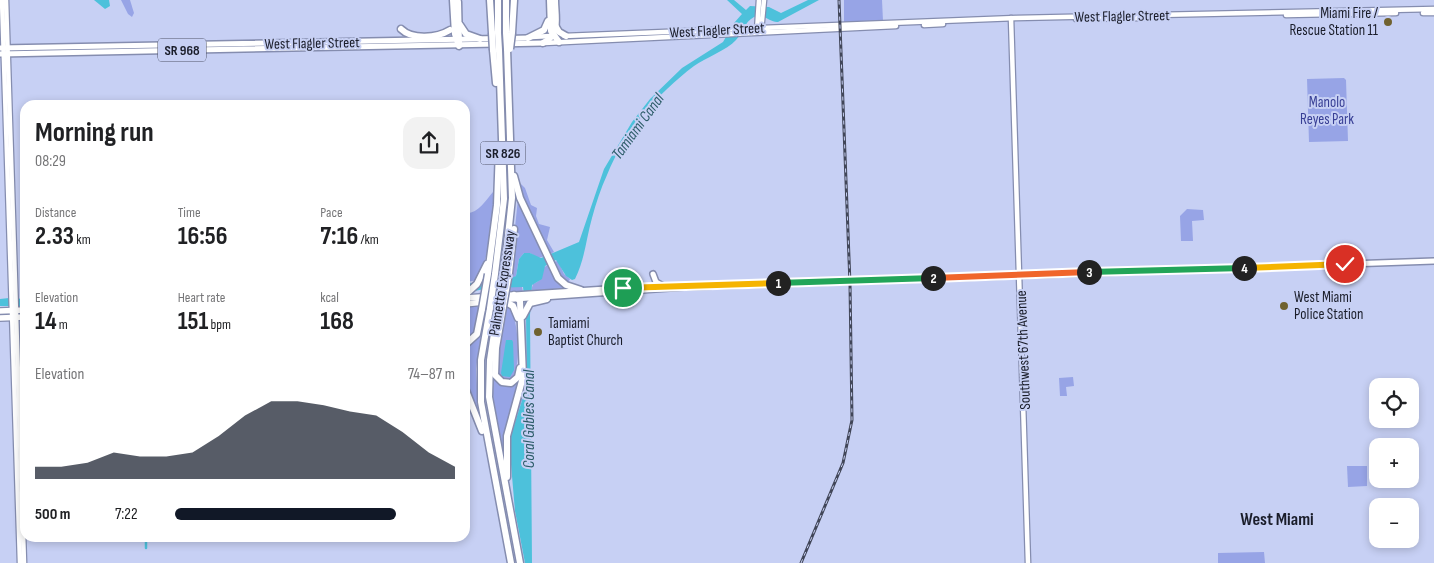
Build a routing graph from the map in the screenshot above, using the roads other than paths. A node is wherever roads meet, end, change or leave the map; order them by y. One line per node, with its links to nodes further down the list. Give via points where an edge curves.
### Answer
1 (2, 0): 41 (main road)
2 (6, 0): 41 (main road)
3 (453, 0): 16 (highway)
4 (458, 0): 16 (highway)
5 (491, 0): 25 (highway)
6 (498, 0): 25 (highway, Palmetto Expressway / SR 826)
7 (506, 0): 26 (highway, SR 826)
8 (515, 0): 26 (highway)
9 (550, 0): 13 (highway)
10 (554, 0): 17 (highway)
11 (761, 2): 14 (main road)
12 (1434, 11): 15 (main road, West Flagler Street / SR 968)
13 (550, 12): 27 (highway); 30 (highway, via 545,29)
14 (760, 18): 19 (main road); 22 (main road)
15 (1011, 19): 18 (main road, West Flagler Street / SR 968); 49 (main road, Southwest 67th Avenue)
16 (457, 21): 21 (highway); 32 (highway, via 466,34); 35 (highway)
17 (556, 26): 27 (highway); 33 (highway)
18 (864, 26): 19 (main road, West Flagler Street / SR 968); 22 (main road, West Flagler Street / SR 968)
19 (774, 27): 22 (main road, West Flagler Street / SR 968)
20 (400, 29): 21 (highway, via 413,36 442,34)
21 (450, 30): 31 (highway, via 445,35)
22 (759, 30): 24 (main road, West Flagler Street / SR 968)
23 (692, 31): 24 (main road, West Flagler Street / SR 968); 28 (main road, West Flagler Street / SR 968); 29 (main road)
24 (728, 32): 29 (main road, West Flagler Street / SR 968)
25 (495, 33): 40 (highway, Palmetto Expressway / SR 826, bridge)
26 (509, 33): 44 (highway, SR 826, bridge, via 507,58)
27 (553, 36): 30 (main road, West Flagler Street / SR 968); 33 (main road, West Flagler Street / SR 968); 36 (highway); 37 (highway)
28 (604, 36): 33 (main road, West Flagler Street / SR 968); 34 (main road)
29 (686, 36): 34 (main road, West Flagler Street / SR 968)
30 (528, 38): 32 (main road, West Flagler Street / SR 968)
31 (429, 39): 35 (main road, West Flagler Street / SR 968); 39 (main road, West Flagler Street / SR 968, via 204,44)
32 (480, 39): 35 (main road, West Flagler Street / SR 968)
33 (567, 39): 34 (main road, West Flagler Street / SR 968); 36 (main road, West Flagler Street / SR 968)
34 (600, 40)
35 (458, 41): 37 (main road, West Flagler Street / SR 968); 39 (main road, West Flagler Street / SR 968)
36 (559, 42): 37 (main road, West Flagler Street / SR 968)
37 (543, 43)
38 (89, 46): 39 (main road, West Flagler Street / SR 968); 41 (main road, West Flagler Street / SR 968); 42 (main road)
39 (197, 47): 42 (main road, SR 968, via 191,50)
40 (496, 50): 43 (highway); 46 (highway, Palmetto Expressway / SR 826, via 504,186)
41 (4, 51): 42 (main road, SR 968); 45 (main road)
42 (70, 52)
43 (499, 147): 46 (highway); 50 (highway, via 497,205)
44 (512, 170): 53 (highway, via 520,198 560,281); 64 (highway, SR 826, bridge, via 515,225)
45 (10, 175): 59 (main road); 59 (main road)
46 (501, 240): 50 (highway, Palmetto Expressway / SR 826)
47 (1434, 261): 49 (main road)
48 (653, 274): 51 (main road, via 656,282)
49 (1021, 274): 52 (main road); 83 (main road, Southwest 67th Avenue)
50 (488, 275): 57 (highway); 72 (highway, bridge, via 477,334); 74 (highway, Palmetto Expressway / SR 826, bridge, via 490,308 480,377)
51 (663, 286): 52 (main road); 55 (main road)
52 (682, 287): 55 (main road)
53 (581, 290): 54 (main road); 55 (main road)
54 (562, 291): 56 (main road); 60 (main road)
55 (601, 291): 56 (main road)
56 (573, 294): 60 (main road); 61 (main road)
57 (470, 295)
58 (520, 296): 60 (main road); 62 (highway); 64 (main road); 71 (highway)
59 (13, 297): 65 (main road)
60 (532, 298): 61 (highway); 71 (highway)
61 (548, 299)
62 (470, 300)
63 (470, 301): 64 (highway)
64 (501, 305): 64 (highway, via 513,306 518,316 520,372 516,380 508,383 499,381 494,372); 77 (highway, Palmetto Expressway, via 490,360 489,390)
65 (14, 308): 66 (highway); 67 (highway); 68 (main road)
66 (20, 309)
67 (0, 311)
68 (14, 317): 69 (highway); 70 (highway); 75 (main road)
69 (20, 317)
70 (0, 318)
71 (521, 325): 77 (highway, via 522,382 506,445)
72 (470, 340)
73 (470, 401): 74 (highway)
74 (487, 444): 81 (highway, Palmetto Expressway / SR 826)
75 (18, 460): 76 (main road); 79 (main road)
76 (20, 494)
77 (509, 504): 82 (highway, Palmetto Expressway)
78 (23, 542): 80 (main road)
79 (20, 563)
80 (24, 563)
81 (511, 563)
82 (520, 563)
83 (1028, 563)

